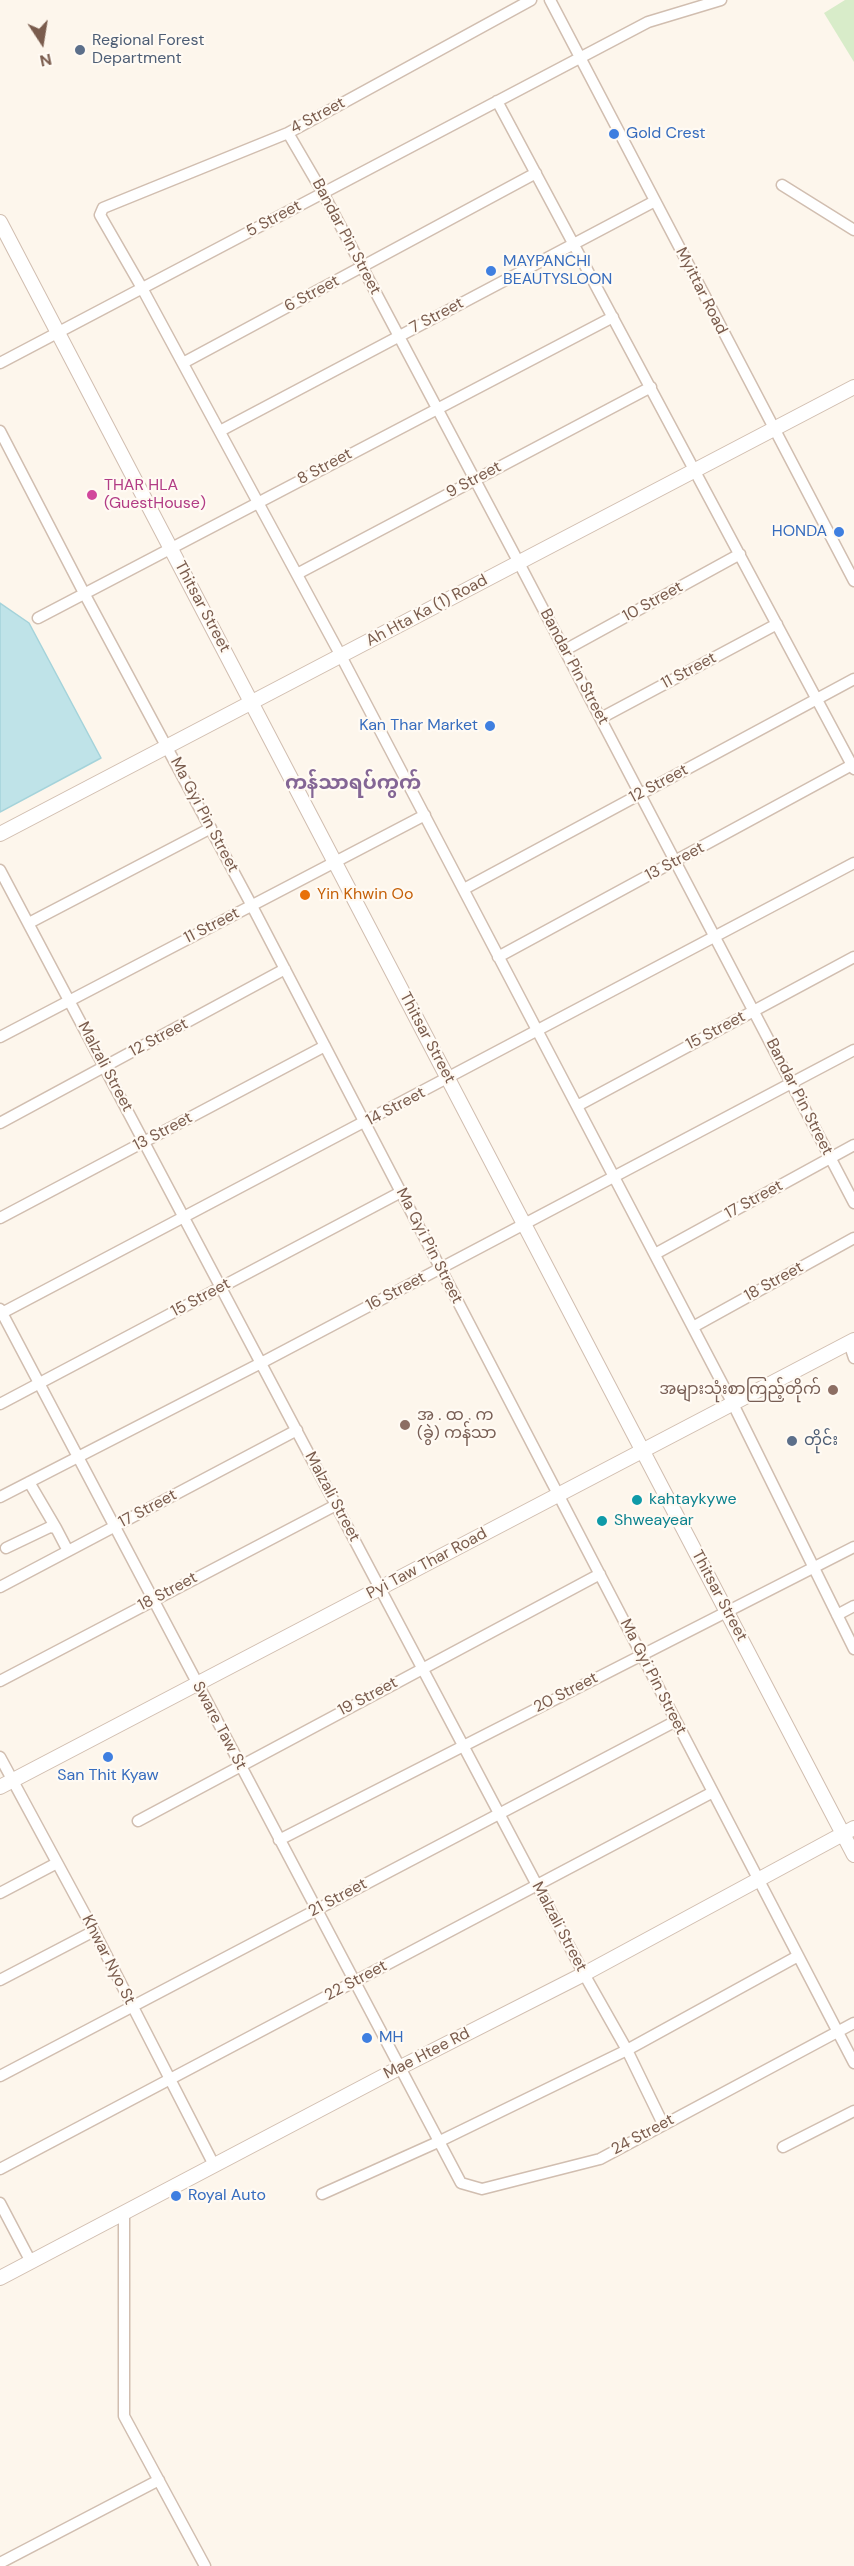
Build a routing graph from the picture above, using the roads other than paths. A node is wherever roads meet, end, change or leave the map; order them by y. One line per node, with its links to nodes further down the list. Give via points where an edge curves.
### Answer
1 (531, 0): 6 (street, 4 Street)
2 (550, 0): 4 (street, Myittar Road)
3 (721, 0): 4 (street, 5 Street, via 648,22)
4 (580, 57): 5 (street, 5 Street); 10 (street, Myittar Road)
5 (497, 101): 7 (street); 9 (street, 5 Street)
6 (288, 133): 9 (street, Bandar Pin Street); 15 (street, 4 Street, via 103,208 100,215)
7 (536, 173): 13 (street); 14 (street, 6 Street)
8 (782, 185): 12 (street)
9 (323, 193): 14 (street, Bandar Pin Street); 15 (street, 5 Street)
10 (655, 201): 13 (street, 7 Street); 24 (street, Myittar Road)
11 (0, 222): 17 (street, Thitsar Street)
12 (854, 230)
13 (574, 244): 16 (street); 18 (street, 7 Street)
14 (362, 267): 18 (street, Bandar Pin Street); 20 (street, 6 Street)
15 (142, 288): 17 (street, 5 Street); 20 (street)
16 (613, 317): 21 (street); 23 (street, 8 Street)
17 (57, 331): 19 (street, 5 Street); 30 (street, Thitsar Street)
18 (399, 337): 23 (street, Bandar Pin Street); 26 (street, 7 Street)
19 (0, 363)
20 (183, 363): 26 (street)
21 (651, 387): 27 (street); 28 (street, 9 Street)
22 (854, 387): 24 (street, Ah Hta Ka (1) Road)
23 (437, 409): 28 (street, Bandar Pin Street); 29 (street, 8 Street)
24 (773, 429): 27 (street, Ah Hta Ka (1) Road); 34 (street, Myittar Road)
25 (0, 431): 35 (street, Ma Gyi Pin Street)
26 (220, 431): 29 (street)
27 (695, 470): 31 (street); 32 (street, Ah Hta Ka (1) Road)
28 (475, 480): 32 (street, Bandar Pin Street); 33 (street, 9 Street)
29 (258, 502): 30 (street, 8 Street); 33 (street)
30 (171, 548): 35 (street, 8 Street); 42 (street, Thitsar Street)
31 (740, 554): 37 (street); 38 (street, 10 Street)
32 (519, 563): 38 (street, Bandar Pin Street); 39 (street, Ah Hta Ka (1) Road)
33 (297, 574): 39 (street)
34 (854, 581)
35 (84, 593): 36 (street, 8 Street); 44 (street, Ma Gyi Pin Street)
36 (38, 618)
37 (777, 624): 41 (street); 43 (street, 11 Street)
38 (565, 650): 43 (street, Bandar Pin Street)
39 (341, 656): 42 (street, Ah Hta Ka (1) Road); 47 (street)
40 (854, 679): 41 (street, 12 Street)
41 (817, 699): 45 (street); 46 (street, 12 Street)
42 (252, 703): 44 (street, Ah Hta Ka (1) Road); 50 (street, Thitsar Street)
43 (601, 718): 46 (street, Bandar Pin Street)
44 (167, 747): 48 (street, Ma Gyi Pin Street); 49 (street, Ah Hta Ka (1) Road)
45 (853, 767): 51 (street, 13 Street)
46 (640, 794): 51 (street, Bandar Pin Street); 54 (street, 12 Street)
47 (425, 815): 50 (street, 11 Street); 54 (street)
48 (211, 828): 55 (street, Ma Gyi Pin Street); 56 (street)
49 (0, 834)
50 (335, 862): 55 (street, 11 Street); 68 (street, Thitsar Street)
51 (676, 862): 57 (street, Bandar Pin Street); 58 (street, 13 Street)
52 (854, 863): 57 (street, 14 Street)
53 (0, 870): 56 (street, Malzali Street)
54 (464, 889): 58 (street)
55 (252, 906): 60 (street, Ma Gyi Pin Street); 61 (street, 11 Street)
56 (29, 923): 61 (street, Malzali Street)
57 (716, 937): 62 (street, Bandar Pin Street); 63 (street, 14 Street)
58 (498, 957): 63 (street)
59 (854, 957): 62 (street, 15 Street)
60 (285, 969): 65 (street, Ma Gyi Pin Street); 67 (street, 12 Street)
61 (69, 1001): 64 (street, 11 Street); 67 (street, Malzali Street)
62 (754, 1011): 69 (street, Bandar Pin Street); 70 (street, 15 Street)
63 (536, 1033): 68 (street, 14 Street); 70 (street)
64 (0, 1037)
65 (325, 1046): 72 (street, Ma Gyi Pin Street); 73 (street, 13 Street)
66 (854, 1050): 69 (street, 16 Street)
67 (104, 1067): 71 (street, 12 Street); 73 (street, Malzali Street)
68 (448, 1079): 72 (street, 14 Street); 81 (street, Thitsar Street)
69 (791, 1083): 75 (street, Bandar Pin Street); 76 (street, 16 Street)
70 (578, 1106): 76 (street)
71 (0, 1123)
72 (365, 1123): 77 (street, Ma Gyi Pin Street); 79 (street, 14 Street)
73 (144, 1141): 79 (street, Malzali Street); 80 (street, 13 Street)
74 (854, 1145): 75 (street, 17 Street)
75 (831, 1158): 78 (street, Bandar Pin Street); 83 (street, 17 Street)
76 (614, 1176): 81 (street, 16 Street); 83 (street)
77 (401, 1192): 84 (street, Ma Gyi Pin Street); 85 (street, 15 Street)
78 (854, 1203)
79 (183, 1216): 85 (street, Malzali Street); 86 (street, 14 Street)
80 (0, 1218)
81 (524, 1224): 84 (street, 16 Street); 95 (street, Thitsar Street)
82 (854, 1238): 87 (street, 18 Street)
83 (655, 1254): 87 (street)
84 (441, 1268): 90 (street, 16 Street); 98 (street, Ma Gyi Pin Street)
85 (221, 1287): 90 (street, Malzali Street); 91 (street, 15 Street)
86 (1, 1312): 91 (street, Sware Taw St)
87 (693, 1327): 93 (street)
88 (851, 1341): 89 (street); 93 (street, Pyi Taw Thar Road)
89 (854, 1358)
90 (261, 1363): 94 (street, Malzali Street); 96 (street, 16 Street)
91 (39, 1384): 92 (street, 15 Street); 96 (street, Sware Taw St)
92 (0, 1404)
93 (733, 1404): 95 (street, Pyi Taw Thar Road); 106 (street)
94 (297, 1430): 100 (street, Malzali Street); 101 (street, 17 Street)
95 (643, 1451): 98 (street, Pyi Taw Thar Road); 112 (street, Thitsar Street)
96 (78, 1456): 97 (street, 16 Street); 101 (street, Sware Taw St)
97 (29, 1482): 99 (street, 16 Street); 102 (street)
98 (559, 1495): 107 (street, Ma Gyi Pin Street); 109 (street, Pyi Taw Thar Road)
99 (0, 1497)
100 (336, 1505): 109 (street, Malzali Street); 110 (street, 18 Street)
101 (114, 1527): 105 (street, 17 Street); 110 (street, Sware Taw St)
102 (56, 1528): 104 (street, via 45,1528); 105 (street)
103 (854, 1547): 106 (street, 20 Street)
104 (6, 1548)
105 (68, 1551): 108 (street, 17 Street)
106 (813, 1568): 112 (street, 20 Street); 113 (street)
107 (600, 1574): 115 (street, Ma Gyi Pin Street); 116 (street, 19 Street)
108 (0, 1587)
109 (381, 1589): 116 (street, Malzali Street); 118 (street, Pyi Taw Thar Road)
110 (153, 1599): 117 (street, 18 Street); 118 (street, Sware Taw St)
111 (854, 1606): 113 (street)
112 (727, 1612): 115 (street, 20 Street); 127 (street, Thitsar Street)
113 (837, 1615): 114 (street)
114 (854, 1649)
115 (642, 1655): 119 (street, Ma Gyi Pin Street); 120 (street, 20 Street)
116 (423, 1668): 120 (street, Malzali Street); 122 (street, 19 Street)
117 (0, 1681)
118 (198, 1685): 122 (street, Sware Taw St); 123 (street, Pyi Taw Thar Road)
119 (676, 1721): 124 (street, Ma Gyi Pin Street); 125 (street, 21 Street)
120 (464, 1746): 125 (street, Malzali Street); 128 (street, 20 Street)
121 (0, 1757): 123 (street, Khwar Nyo St)
122 (240, 1766): 126 (street, 19 Street); 128 (street, Sware Taw St)
123 (6, 1784): 130 (street, Khwar Nyo St)
124 (713, 1792): 131 (street, Ma Gyi Pin Street); 132 (street, 22 Street)
125 (499, 1814): 132 (street, Malzali Street); 134 (street, 21 Street)
126 (138, 1821)
127 (848, 1831): 129 (street, Thitsar Street); 131 (street, Mae Htee Rd)
128 (279, 1840): 134 (street, Sware Taw St)
129 (854, 1855)
130 (57, 1863): 133 (street); 135 (street, Khwar Nyo St)
131 (759, 1880): 136 (street, Ma Gyi Pin Street); 137 (street, Mae Htee Rd)
132 (537, 1885): 137 (street, Malzali Street); 139 (street, 22 Street)
133 (0, 1893)
134 (316, 1910): 139 (street, Sware Taw St); 140 (street, 21 Street)
135 (94, 1931): 138 (street); 140 (street, Khwar Nyo St)
136 (798, 1956): 142 (street, Ma Gyi Pin Street); 143 (street)
137 (584, 1974): 143 (street, Malzali Street); 145 (street, Mae Htee Rd)
138 (0, 1980)
139 (354, 1982): 145 (street, Sware Taw St); 147 (street, 22 Street)
140 (132, 2005): 146 (street, 21 Street); 147 (street, Khwar Nyo St)
141 (854, 2023): 142 (street, 24 Street)
142 (838, 2032): 144 (street, Ma Gyi Pin Street); 149 (street, 24 Street)
143 (627, 2050): 149 (street, Malzali Street); 150 (street)
144 (854, 2063)
145 (399, 2068): 150 (street, Sware Taw St); 152 (street, Mae Htee Rd)
146 (0, 2076)
147 (169, 2078): 152 (street, Khwar Nyo St); 153 (street, 22 Street)
148 (854, 2111): 151 (street)
149 (663, 2124): 150 (street, 24 Street, via 600,2158 482,2189 461,2183)
150 (438, 2142): 154 (street)
151 (783, 2147)
152 (214, 2165): 156 (street, Mae Htee Rd)
153 (0, 2169)
154 (322, 2194)
155 (0, 2203): 157 (street)
156 (124, 2212): 157 (street, Mae Htee Rd); 159 (street, via 124,2416)
157 (31, 2262): 158 (street, Mae Htee Rd)
158 (0, 2278)
159 (159, 2480): 160 (street); 161 (street)
160 (0, 2563)
161 (205, 2566)

